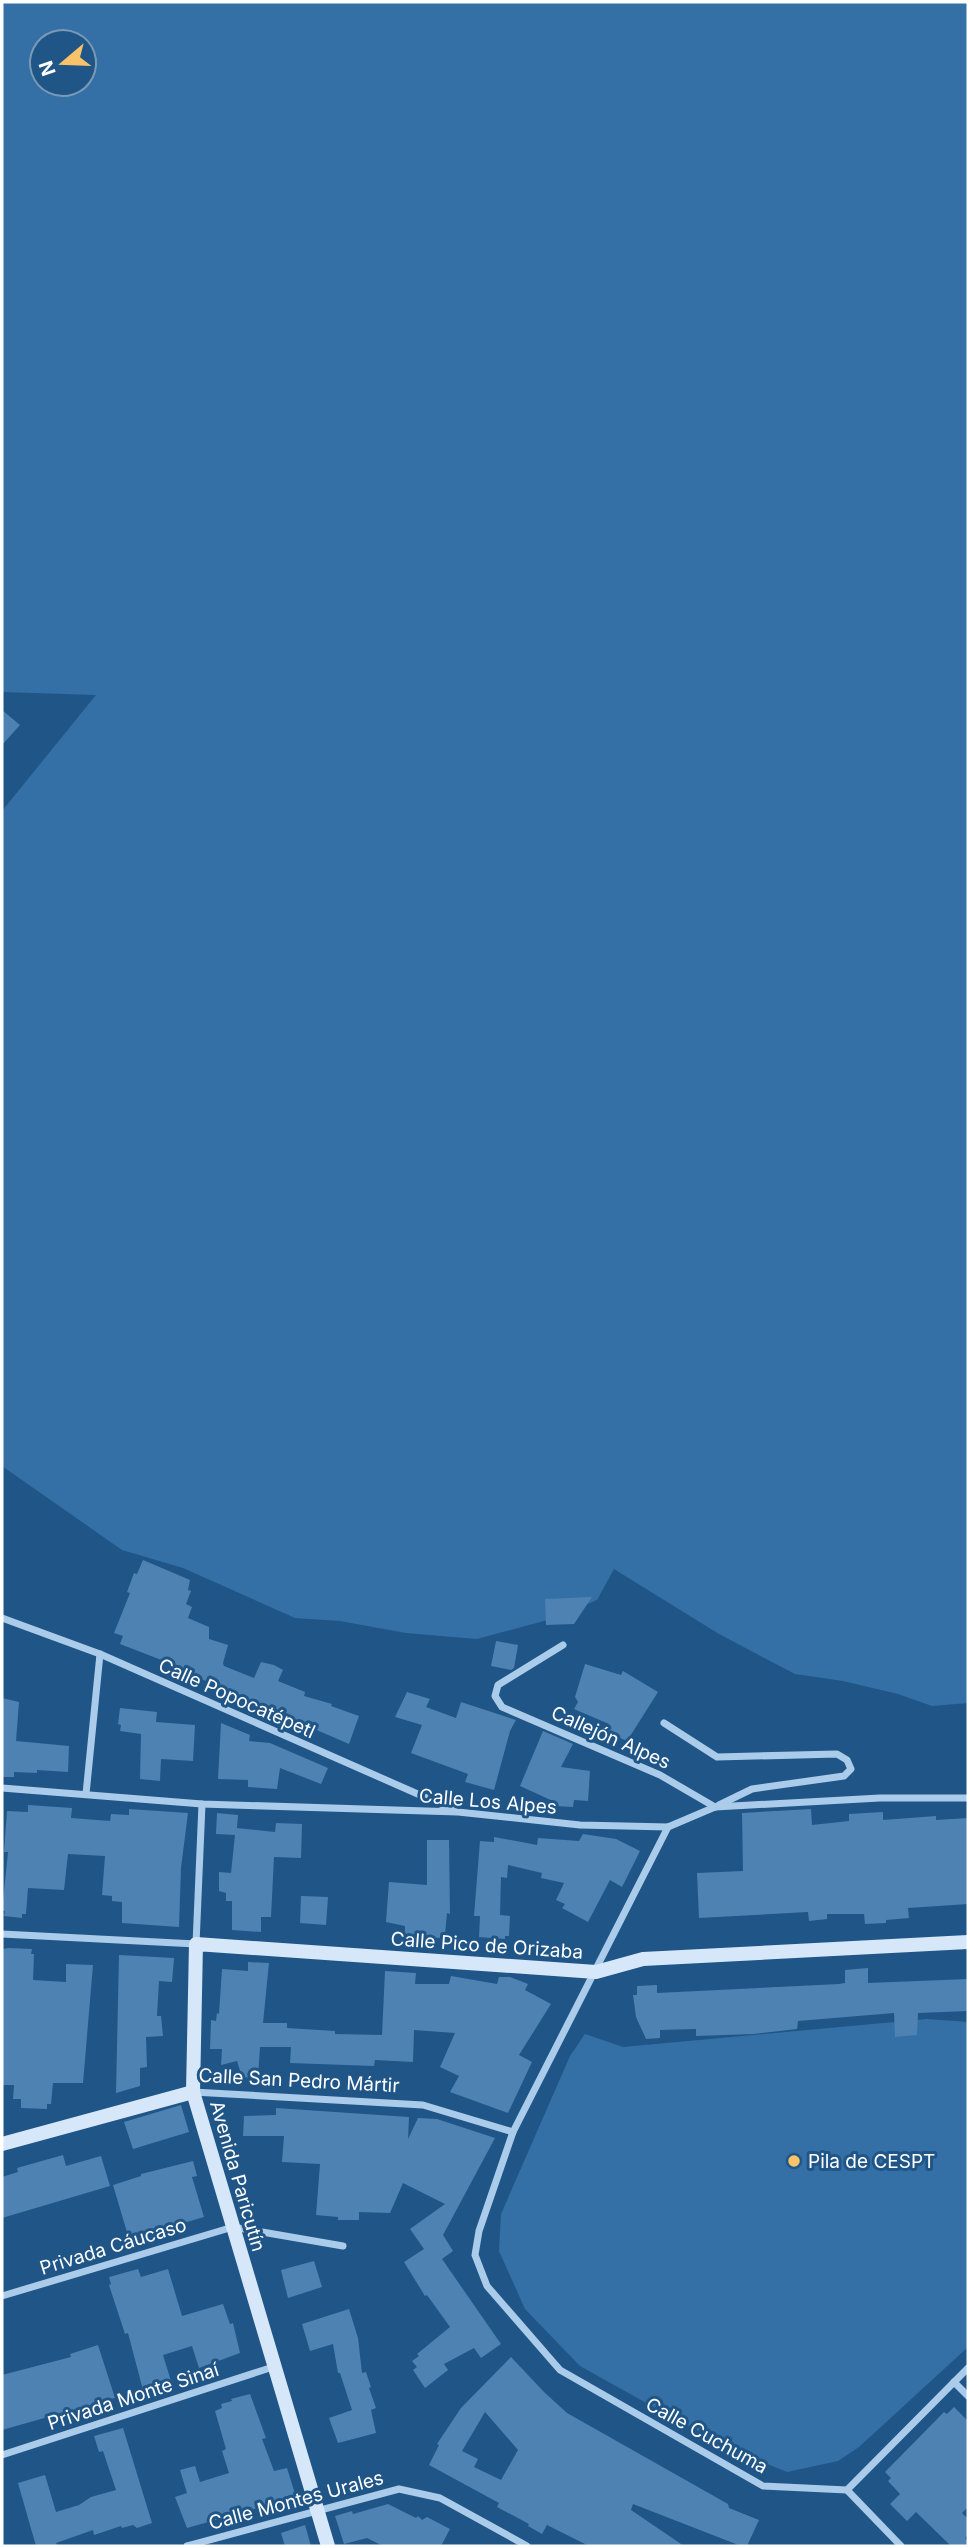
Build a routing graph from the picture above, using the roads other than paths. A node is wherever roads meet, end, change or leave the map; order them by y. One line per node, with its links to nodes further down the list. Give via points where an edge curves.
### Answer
1 (2, 1618): 3 (street, Calle Popocatépetl)
2 (563, 1644): 9 (street, Callejón Alpes, via 498,1685 495,1696 502,1707 660,1775)
3 (100, 1654): 6 (street); 10 (street, Calle Popocatépetl)
4 (664, 1723): 9 (street, via 717,1757 836,1754 847,1760 851,1769 844,1776 752,1788)
5 (2, 1788): 6 (street, Calle Los Alpes)
6 (86, 1794): 8 (street, Calle Los Alpes)
7 (968, 1798): 9 (street, Calle Los Alpes)
8 (202, 1804): 10 (street, Calle Los Alpes); 14 (street, Avenida Paricutín)
9 (715, 1807): 11 (street, Calle Los Alpes)
10 (458, 1812): 11 (street, Calle Los Alpes, via 580,1825)
11 (668, 1827): 15 (street, Calle Cuchuma)
12 (2, 1934): 14 (street, Calle Pico de Orizaba)
13 (968, 1942): 15 (street, Calle Pico de Orizaba, via 643,1959)
14 (196, 1944): 15 (street, Calle Pico de Orizaba); 16 (street, Avenida Paricutín)
15 (596, 1972): 17 (street, Calle Cuchuma)
16 (193, 2092): 17 (street, Calle San Pedro Mártir, via 423,2105); 18 (street, Calle San Pedro Mártir); 19 (street, Avenida Paricutín)
17 (513, 2132): 27 (street, Calle Cuchuma, via 475,2255 487,2286 560,2370 763,2486)
18 (2, 2144)
19 (233, 2227): 20 (street); 21 (street, Privada Cáucaso); 22 (street, Avenida Paricutín)
20 (343, 2246)
21 (2, 2296)
22 (274, 2367): 26 (street, Privada Monte Sinaí); 28 (street, Avenida Paricutín)
23 (968, 2368): 24 (street)
24 (954, 2382): 25 (street); 27 (street)
25 (968, 2396)
26 (2, 2455)
27 (847, 2490): 33 (street)
28 (317, 2510): 29 (street, Calle Montes Urales, via 399,2488 440,2498); 30 (street, Calle Montes Urales); 31 (street, Avenida Paricutín)
29 (514, 2543): 32 (street, Calle Montes Urales)
30 (187, 2546)
31 (328, 2546)
32 (527, 2546)
33 (901, 2546)

